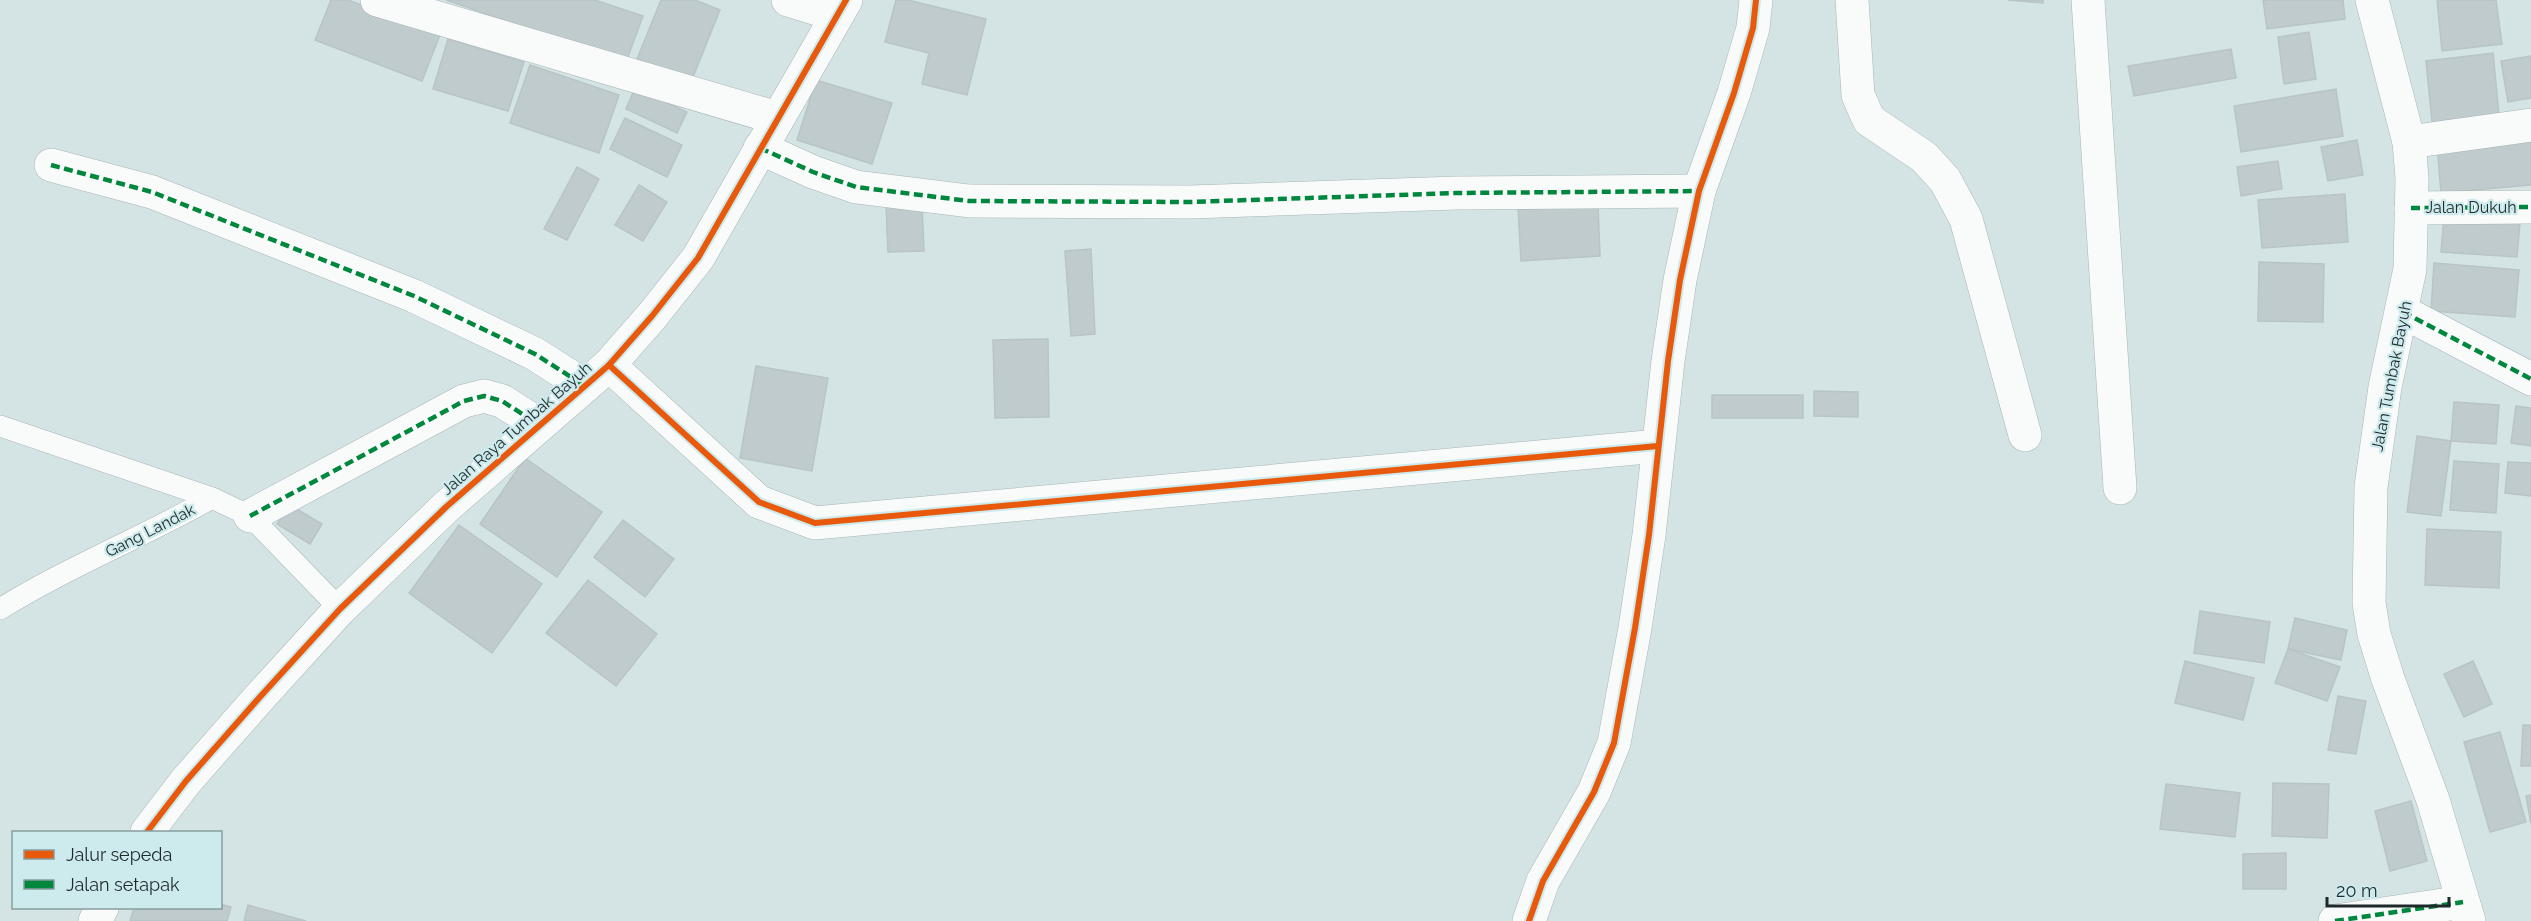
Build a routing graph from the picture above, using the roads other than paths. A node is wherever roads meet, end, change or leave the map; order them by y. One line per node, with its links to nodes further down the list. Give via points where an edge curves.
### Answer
1 (377, 0): 8 (street)
2 (788, 0): 7 (street)
3 (1756, 0): 13 (street, via 1753,28 1737,82)
4 (1852, 0): 22 (street, via 1858,95 1869,120 1924,156 1945,180 1966,219)
5 (2088, 0): 24 (street)
6 (2372, 0): 10 (street, Jalan Tumbak Bayuh)
7 (842, 7): 8 (street, Jalan Raya Tumbak Bayuh)
8 (777, 118): 11 (street, Jalan Raya Tumbak Bayuh)
9 (2531, 125): 10 (street)
10 (2409, 142): 15 (street, Jalan Tumbak Bayuh)
11 (760, 148): 13 (street, via 856,187 969,201 1190,202 1457,193); 17 (street, Jalan Raya Tumbak Bayuh, via 698,258)
12 (51, 165): 19 (street, via 152,192 414,297 535,354)
13 (1699, 191): 23 (street, via 1680,280)
14 (2531, 207): 15 (street, Jalan Dukuh)
15 (2411, 208): 16 (street, Jalan Tumbak Bayuh, via 2410,269)
16 (2403, 312): 18 (street); 30 (street, Jalan Tumbak Bayuh, via 2385,387 2371,487 2369,603 2388,679 2433,800)
17 (609, 365): 19 (street, Jalan Raya Tumbak Bayuh); 23 (street, via 759,502 815,523)
18 (2531, 379)
19 (585, 386): 20 (street, Jalan Raya Tumbak Bayuh)
20 (538, 424): 26 (street, via 502,401 484,396 464,402); 28 (street, Jalan Raya Tumbak Bayuh)
21 (0, 426): 25 (lane)
22 (2025, 435)
23 (1658, 446): 31 (street, via 1635,628 1614,743 1594,792 1543,881)
24 (2120, 488)
25 (212, 498): 26 (lane, Gang Landak); 27 (lane, Gang Landak, via 45,581)
26 (250, 516): 28 (lane, Gang Landak)
27 (0, 609)
28 (340, 609): 29 (street, Jalan Raya Tumbak Bayuh, via 186,781)
29 (148, 831)
30 (2466, 911): 32 (street)
31 (1529, 921)
32 (2335, 921)

